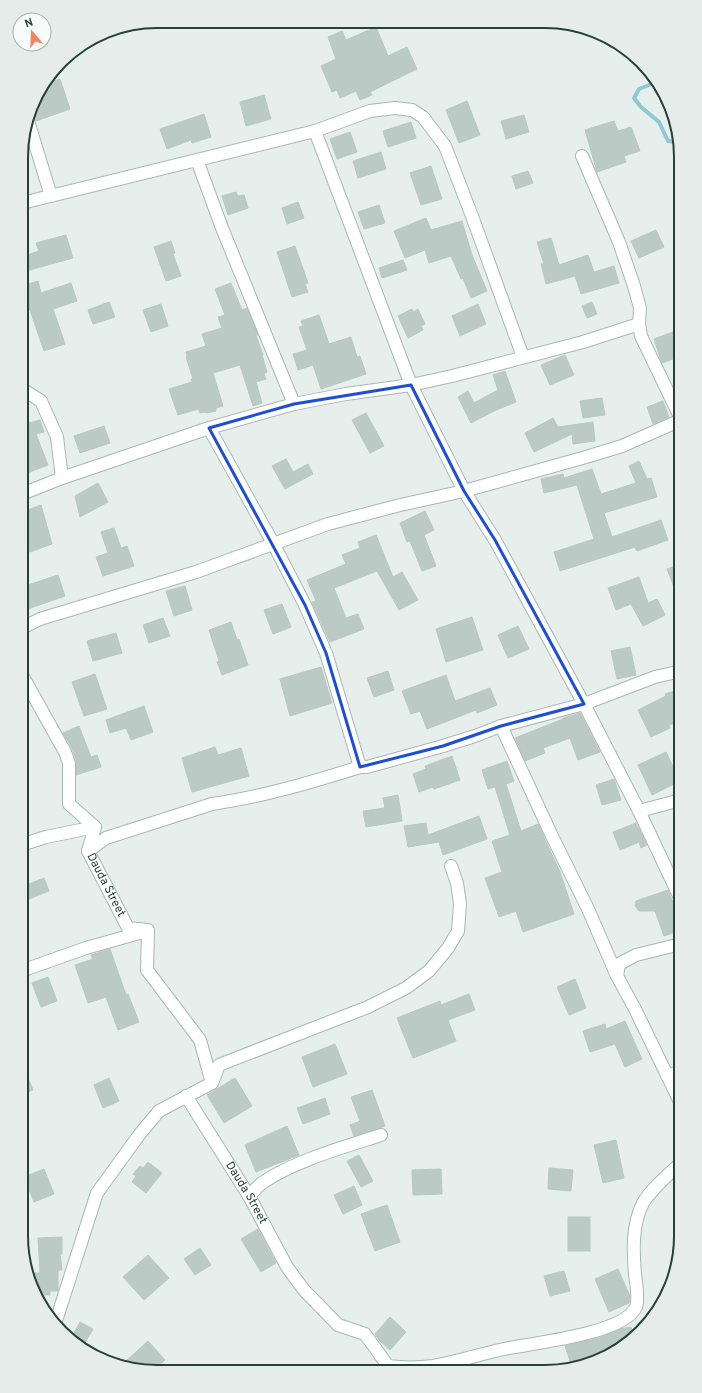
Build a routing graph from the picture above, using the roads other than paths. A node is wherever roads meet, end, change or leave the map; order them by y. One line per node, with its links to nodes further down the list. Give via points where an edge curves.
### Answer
1 (31, 130): 5 (street)
2 (315, 131): 4 (street); 8 (street, via 370,110 412,110 423,117 445,146); 9 (street)
3 (582, 156): 7 (street, via 634,286 640,308)
4 (197, 160): 5 (street); 11 (street)
5 (51, 196): 6 (street)
6 (28, 202)
7 (639, 324): 8 (street); 12 (street, via 641,336)
8 (523, 357): 9 (street)
9 (411, 385): 11 (street); 16 (street)
10 (28, 393): 15 (street, via 41,401 57,437)
11 (294, 404): 14 (street)
12 (674, 405)
13 (674, 423): 16 (street, via 622,446)
14 (209, 428): 15 (street); 18 (street)
15 (62, 478): 17 (street)
16 (464, 491): 18 (street, via 328,524); 22 (street, via 495,540)
17 (28, 492)
18 (273, 543): 19 (street, via 196,572 40,619); 24 (street, via 326,653)
19 (28, 625)
20 (674, 673): 22 (street, via 655,677)
21 (28, 686): 27 (street, via 66,752 69,763 69,804)
22 (584, 704): 23 (street); 26 (street)
23 (501, 726): 24 (street, via 443,746); 35 (street)
24 (360, 767): 29 (street, via 316,781 212,804 106,838)
25 (674, 802): 26 (street)
26 (639, 811): 31 (street)
27 (95, 828): 28 (street); 29 (street, Dauda Street)
28 (28, 843)
29 (88, 851): 32 (street, Dauda Street, via 128,928)
30 (451, 866): 38 (street, via 460,904 458,931 429,971 406,988 368,1007 219,1065)
31 (674, 885)
32 (148, 930): 34 (street); 38 (street, via 147,970 200,1040)
33 (674, 946): 35 (street, via 636,955 619,964)
34 (28, 969)
35 (617, 976): 37 (street)
36 (674, 1074): 37 (street)
37 (667, 1076): 39 (street)
38 (212, 1083): 40 (street)
39 (674, 1090)
40 (186, 1096): 43 (street, Dauda Street); 44 (street, via 160,1111 139,1135 97,1193)
41 (380, 1134): 43 (street, via 281,1172)
42 (674, 1170): 46 (street, Dauda Street, via 643,1203 635,1228 634,1259 638,1305 633,1313 621,1322 598,1330)
43 (249, 1196): 45 (street, Dauda Street, via 287,1268 304,1290 338,1324 365,1334)
44 (57, 1317)
45 (387, 1365)
46 (437, 1365)

